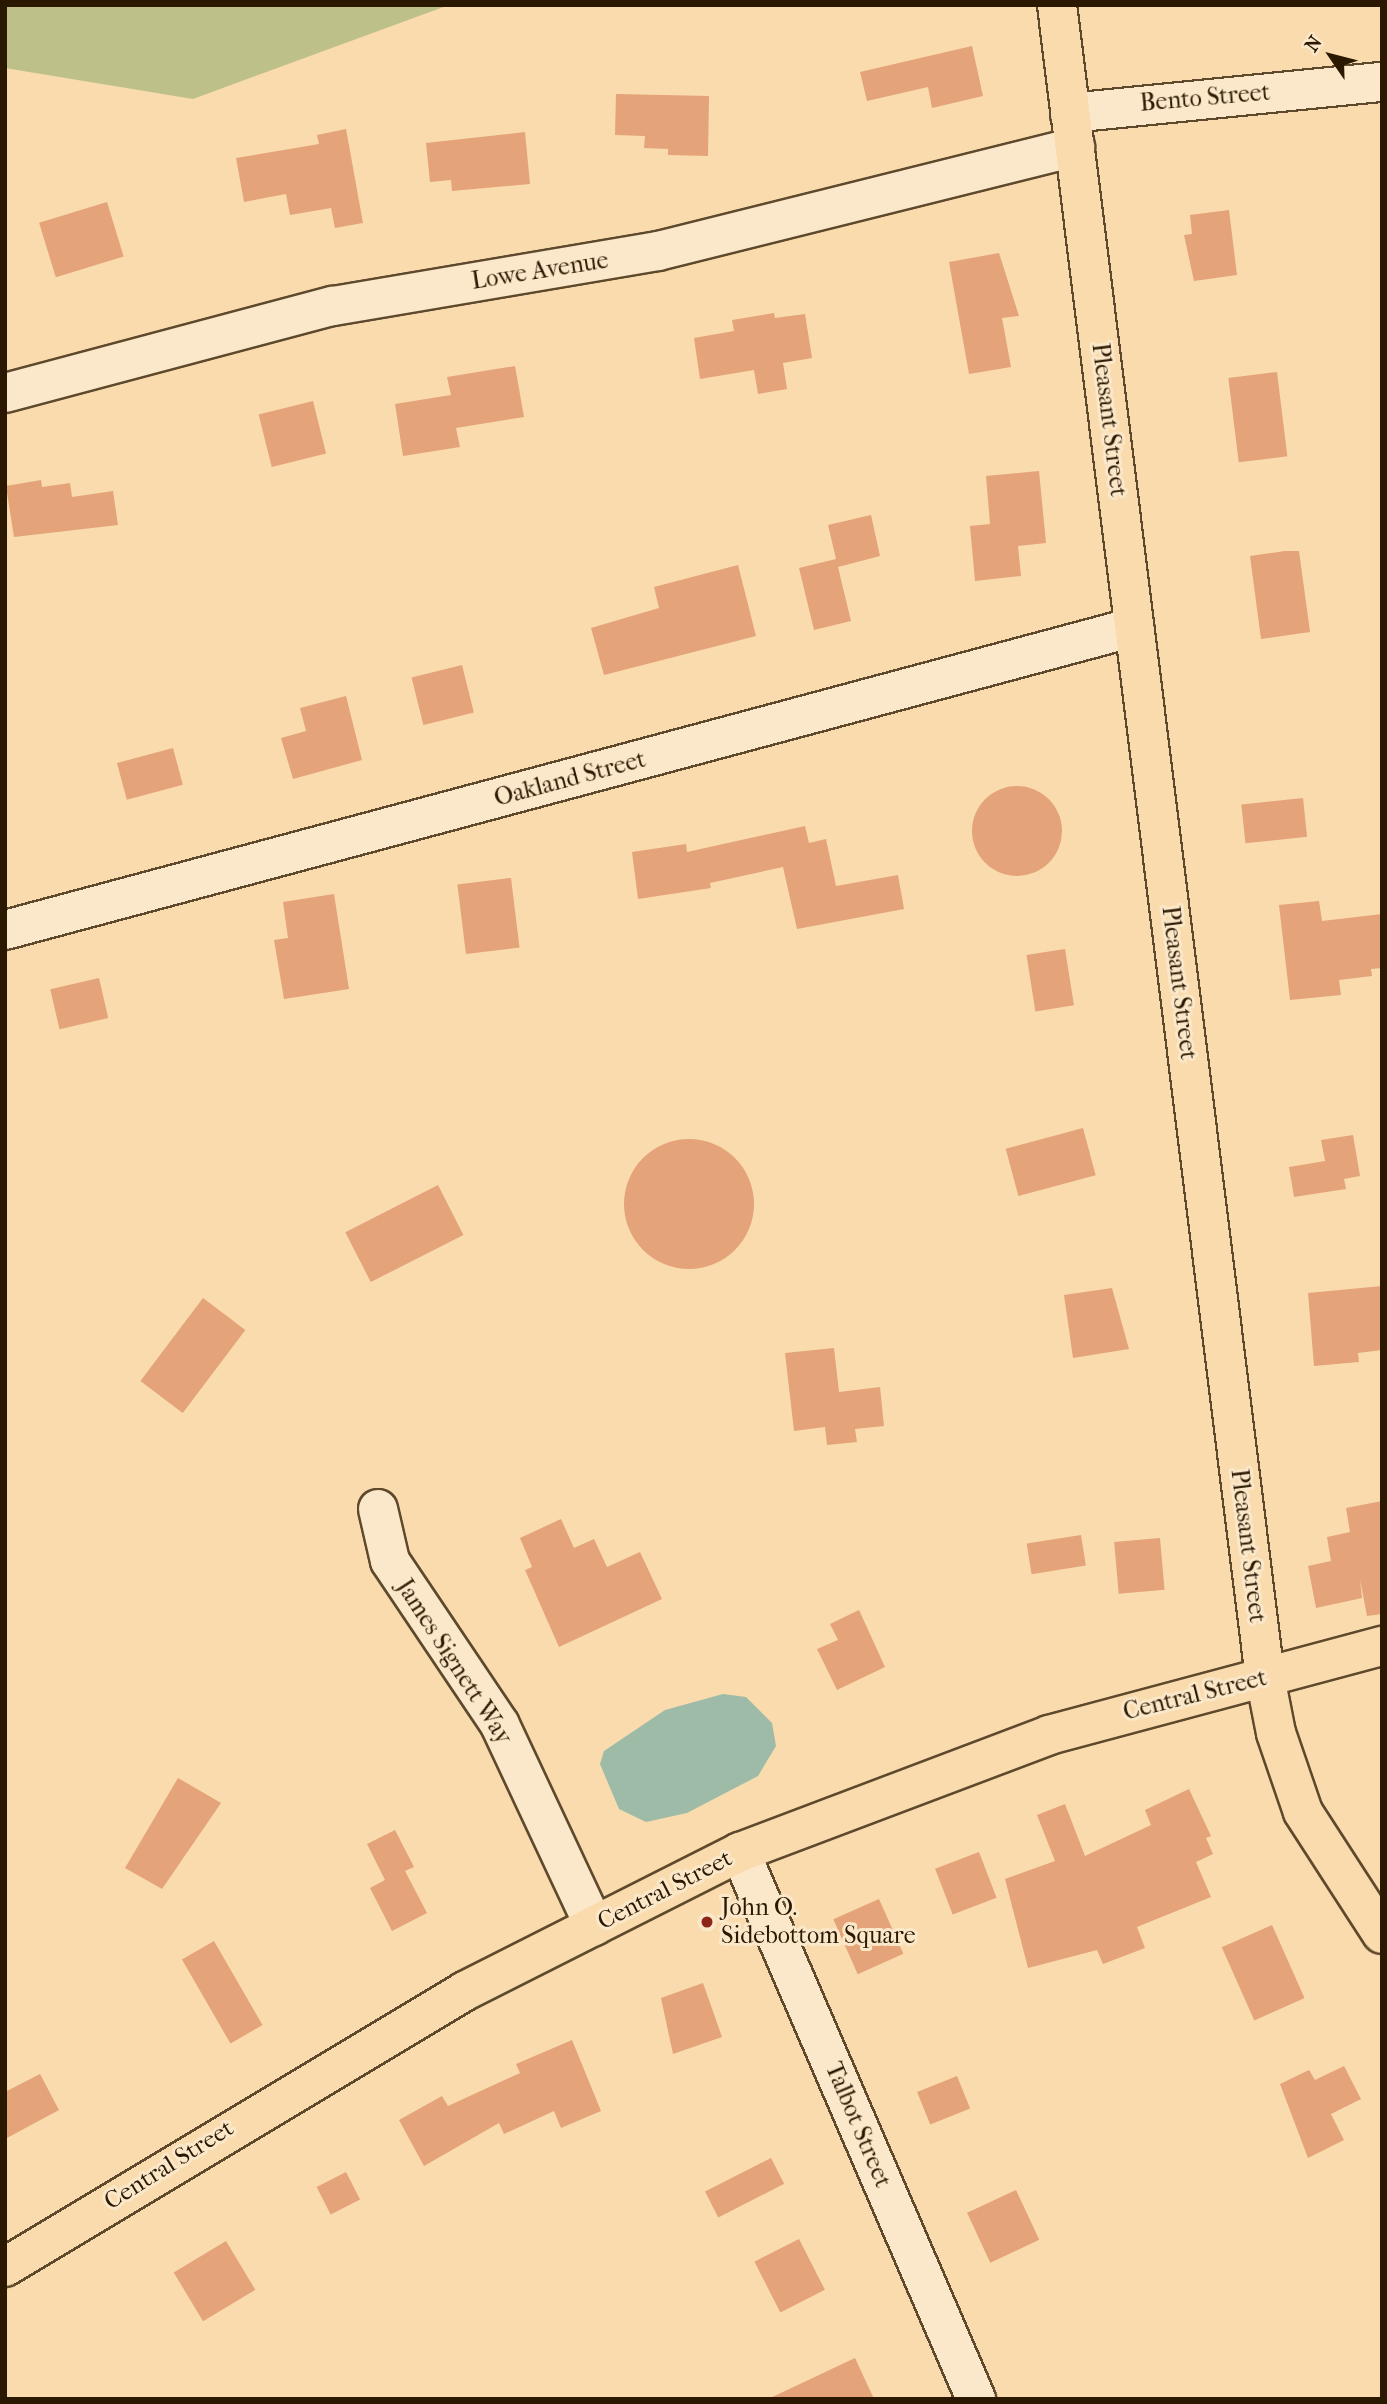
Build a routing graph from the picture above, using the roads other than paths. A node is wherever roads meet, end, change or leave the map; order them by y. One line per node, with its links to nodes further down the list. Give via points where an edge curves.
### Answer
1 (1057, 5): 3 (main road, Pleasant Street)
2 (1382, 82): 3 (street, Bento Street)
3 (1072, 130): 4 (street, Lowe Avenue, via 658,251 333,306); 5 (main road, Pleasant Street)
4 (5, 393)
5 (1134, 626): 6 (street, Oakland Street); 9 (main road, Pleasant Street)
6 (5, 930)
7 (378, 1508): 11 (street, James Signett Way, via 390,1561 499,1726)
8 (1382, 1646): 9 (main road, Central Street)
9 (1265, 1677): 10 (main road, Central Street, via 1164,1700 971,1760); 12 (main road, Pleasant Street, via 1276,1733 1303,1812)
10 (740, 1852): 11 (main road, Central Street); 14 (street, Talbot Street)
11 (594, 1926): 13 (main road, Central Street, via 359,2052)
12 (1382, 1934)
13 (5, 2267)
14 (976, 2399)

